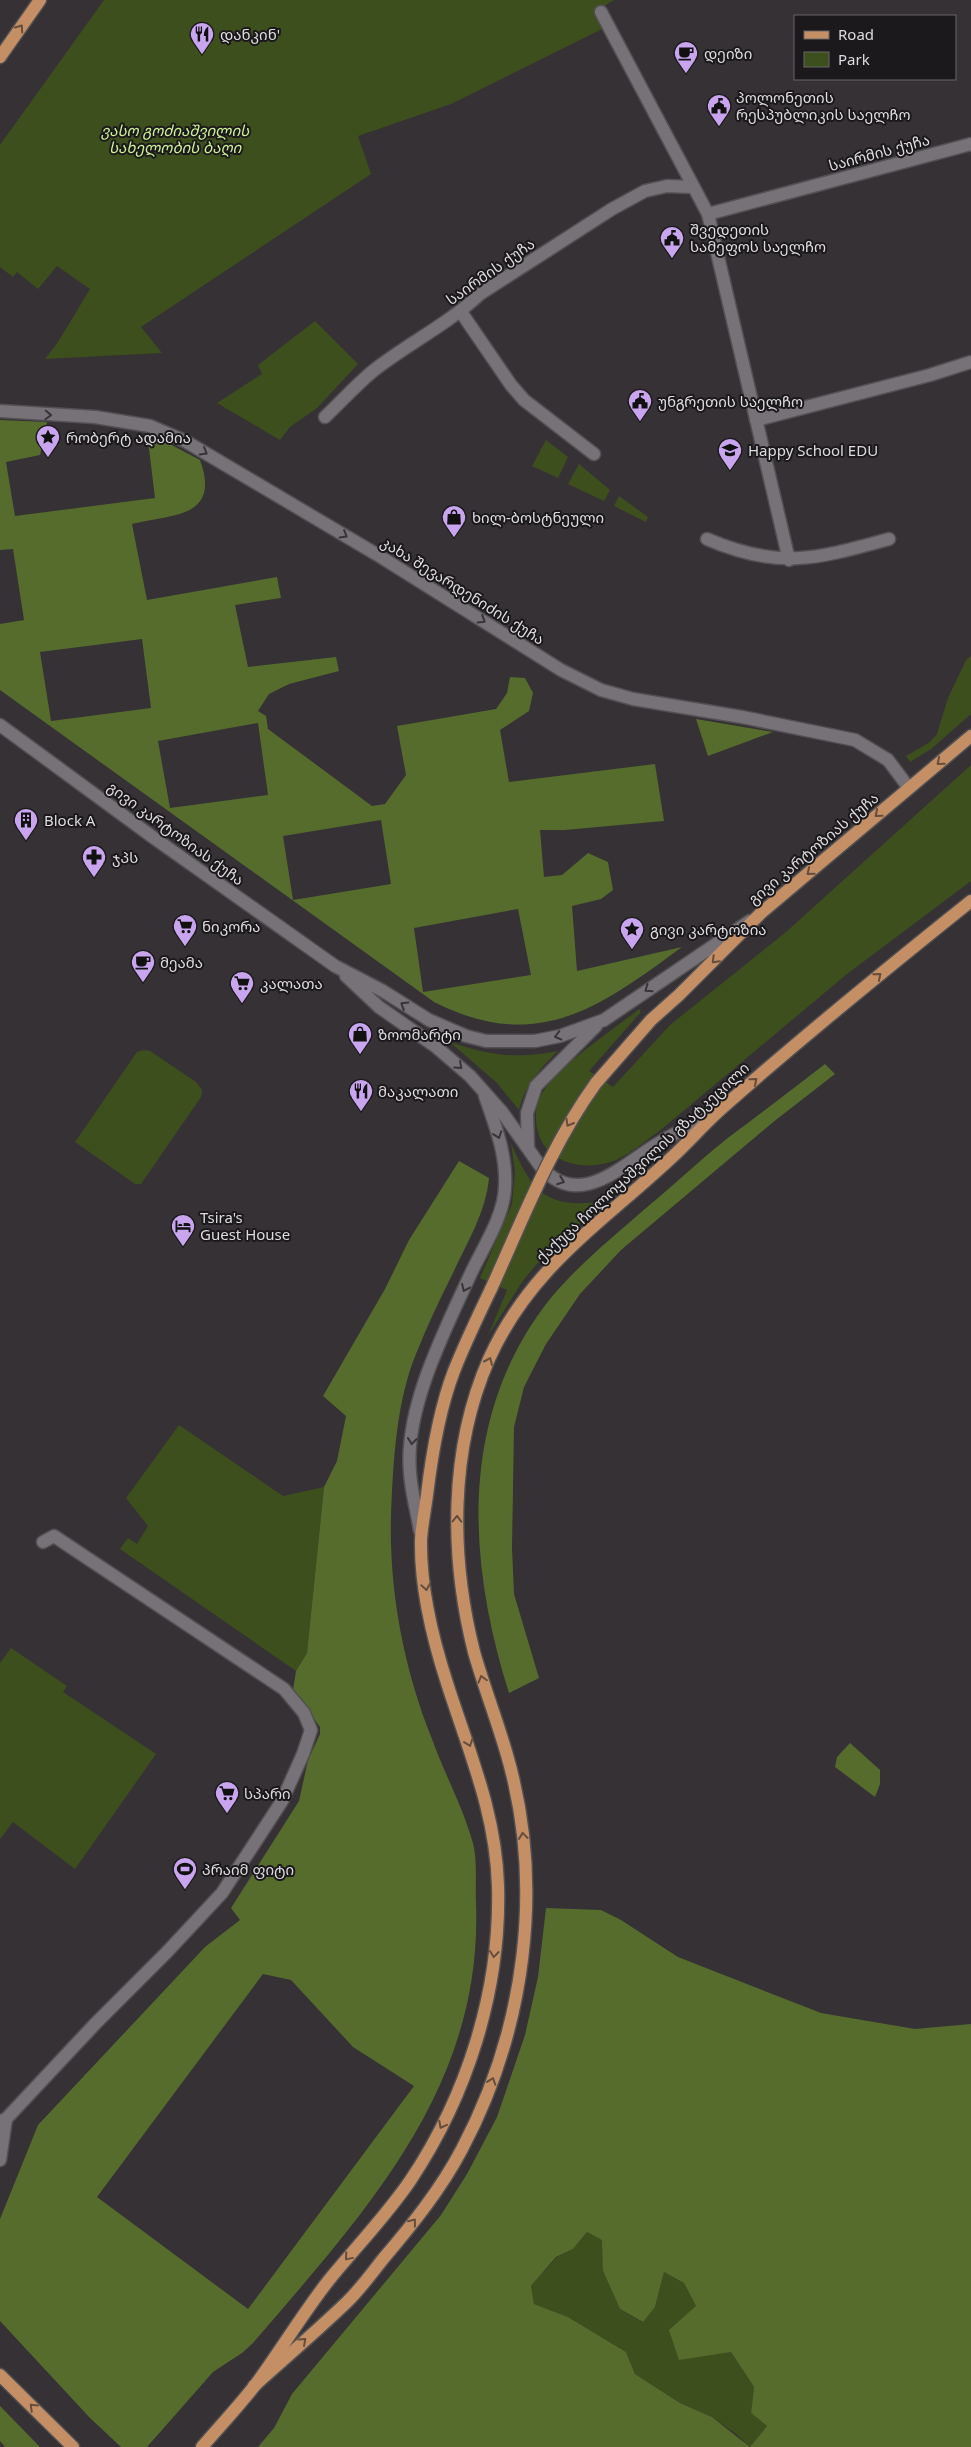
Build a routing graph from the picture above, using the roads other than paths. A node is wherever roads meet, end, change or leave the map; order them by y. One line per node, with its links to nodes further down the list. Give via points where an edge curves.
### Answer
1 (40, 0): 3 (main road, one-way to 1)
2 (601, 12): 5 (street)
3 (0, 57)
4 (971, 144): 6 (street, საირმის ქუჩა)
5 (692, 187): 6 (street); 7 (street, საირმის ქუჩა, via 667,186 645,191 480,294)
6 (708, 214): 11 (street)
7 (461, 312): 10 (street, საირმის ქუჩა, via 372,372); 12 (street, via 524,400)
8 (971, 362): 11 (street)
9 (0, 411): 18 (street, კახა შევარდენიძის ქუჩა, one-way to 18, via 95,417 150,426 185,441 266,488 561,670 601,690 633,699 855,740 888,760)
10 (325, 417)
11 (756, 420): 15 (street)
12 (594, 454)
13 (707, 539): 15 (street, via 753,555)
14 (889, 539): 15 (street, via 832,554)
15 (789, 560)
16 (0, 725): 21 (street, გივი კარტოზიას ქუჩა)
17 (971, 736): 18 (main road, გივი კარტოზიას ქუჩა, one-way to 18)
18 (909, 788): 20 (main road, გივი კარტოზიას ქუჩა, one-way to 20)
19 (971, 901): 24 (main road, ქაქუცა ჩოლოყაშვილის გზატკეცილი, one-way to 19)
20 (761, 913): 22 (street, გივი კარტოზიას ქუჩა, one-way to 22); 26 (main road, ქაქუცა ჩოლოყაშვილის გზატკეცილი, one-way to 26, bridge, via 651,1020 596,1083 573,1117 548,1163 463,1350 444,1402 431,1462)
21 (335, 966): 22 (street, გივი კარტოზიას ქუჩა, one-way to 21, via 536,1041 486,1041 446,1028); 23 (street, გივი კარტოზიას ქუჩა, one-way to 23, via 379,1007 435,1046)
22 (604, 1020): 25 (street, via 536,1086 527,1112)
23 (482, 1089): 25 (street, გივი კარტოზიას ქუჩა); 26 (street, ქაქუცა ჩოლოყაშვილის გზატკეცილი, one-way to 26, via 501,1144 505,1190 497,1219 444,1333 418,1404 411,1440 410,1471)
24 (717, 1112): 25 (street, გივი კარტოზიას ქუჩა, one-way to 24, via 547,1174 560,1182 576,1185 595,1183 611,1176 658,1143); 31 (main road, ქაქუცა ჩოლოყაშვილის გზატკეცილი, one-way to 24, via 349,2300 422,2211 461,2151 491,2084 517,1995 527,1906 518,1800 508,1755 474,1652 463,1599 457,1532 466,1432 488,1363 501,1335 532,1287 572,1244 668,1161)
25 (528, 1147)
26 (421, 1538): 31 (main road, ქაქუცა ჩოლოყაშვილის გზატკეცილი, one-way to 31, via 434,1638 484,1793 495,1847 498,1906 491,1979 474,2049 451,2107 410,2180 328,2282)
27 (43, 1542): 28 (street, via 54,1536 284,1689 304,1713 311,1730 282,1800 222,1893)
28 (3, 2120): 29 (street)
29 (0, 2160)
30 (0, 2375): 32 (main road, one-way to 30)
31 (254, 2386): 34 (main road, ქაქუცა ჩოლოყაშვილის გზატკეცილი)
32 (69, 2443): 33 (main road)
33 (86, 2447)
34 (204, 2447)

